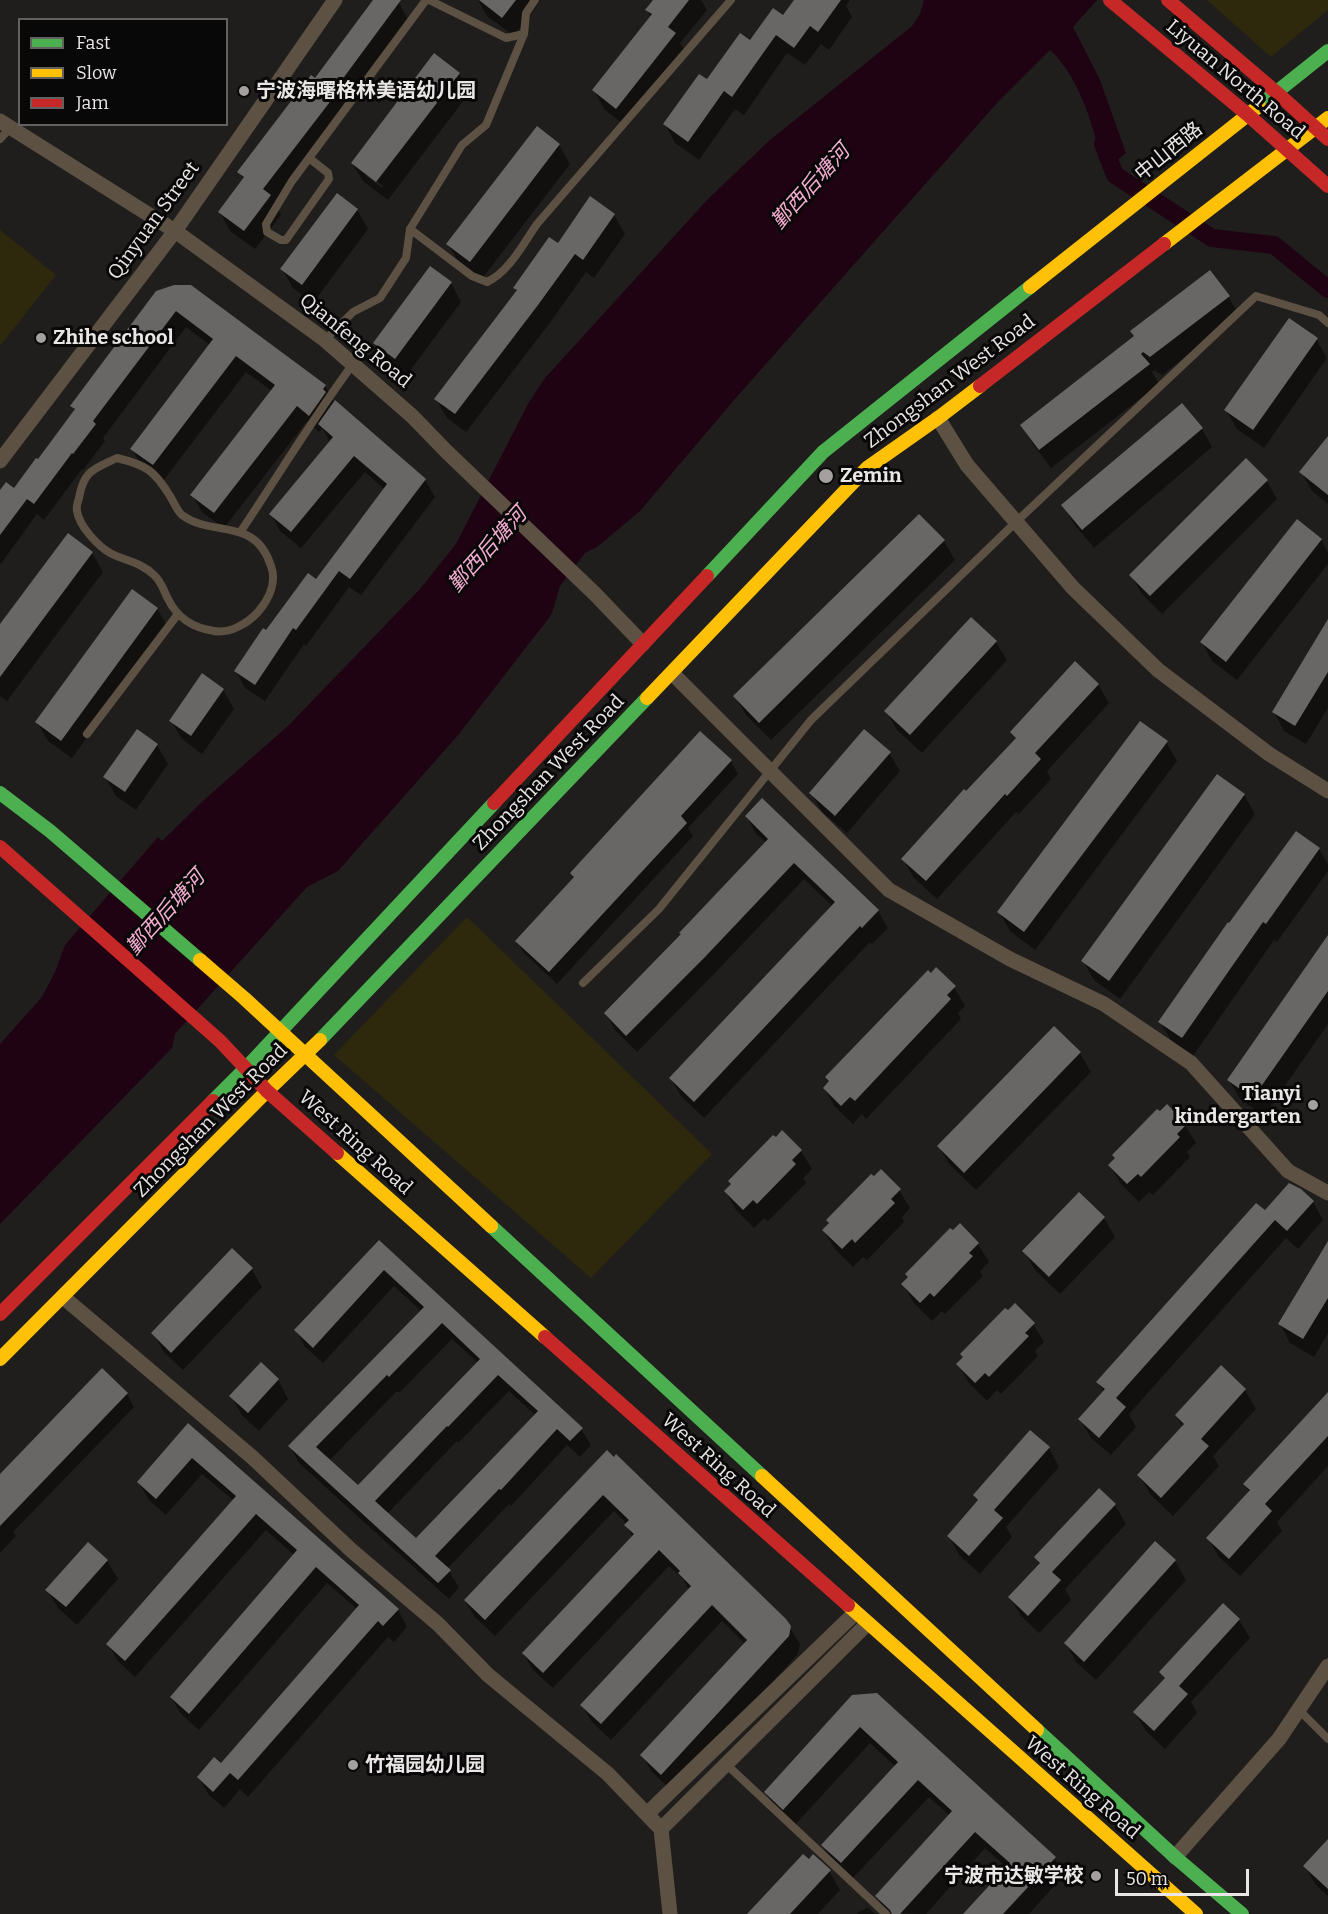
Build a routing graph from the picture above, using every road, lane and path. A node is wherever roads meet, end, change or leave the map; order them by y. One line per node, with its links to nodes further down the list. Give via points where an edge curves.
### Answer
1 (335, 0): 20 (street, Qinyuan Street)
2 (427, 0): 7 (lane, via 506,38); 16 (lane)
3 (536, 0): 7 (lane, via 526,13)
4 (731, 0): 19 (lane, via 537,224 497,278 487,282 472,276)
5 (1110, 0): 10 (main road, Liyuan North Road)
6 (1168, 0): 9 (main road, Liyuan North Road)
7 (524, 34): 19 (lane, via 486,125 462,145)
8 (1328, 51): 9 (main road)
9 (1276, 92): 10 (main road); 12 (main road, Liyuan North Road)
10 (1247, 114): 15 (main road, Liyuan North Road); 18 (main road, 中山西路)
11 (1328, 118): 12 (main road)
12 (1315, 128): 14 (main road, Liyuan North Road); 15 (main road)
13 (3, 129): 20 (street, Qianfeng Road)
14 (1328, 139)
15 (1288, 150): 17 (main road, Liyuan North Road); 24 (main road, Zhongshan West Road)
16 (309, 158): 16 (lane, via 266,224 267,232 281,240 286,240 329,179 328,172)
17 (1328, 186)
18 (1114, 221): 29 (main road, Zhongshan West Road, via 823,452)
19 (410, 229): 22 (lane, via 406,258 380,298 352,312)
20 (175, 231): 22 (street, Qianfeng Road); 25 (street, Qinyuan Street)
21 (1328, 323): 26 (lane, via 1318,315 1256,296)
22 (325, 340): 23 (street, Qianfeng Road)
23 (353, 364): 27 (lane); 29 (street, Qianfeng Road, via 412,416)
24 (938, 418): 26 (street, via 967,465); 30 (main road, Zhongshan West Road, via 867,468)
25 (0, 461)
26 (1016, 522): 32 (lane, via 811,720); 33 (street, via 1073,588 1158,670 1269,754)
27 (240, 531): 28 (lane, via 268,555 273,572 270,595 240,626 218,632 197,628); 28 (lane, via 194,522 180,514 163,485 141,464 117,458 93,469 82,482 76,511 84,529 110,552 132,560 156,576)
28 (178, 614): 31 (lane)
29 (643, 644): 37 (main road, Zhongshan West Road)
30 (672, 672): 32 (street); 38 (main road, Zhongshan West Road)
31 (87, 734)
32 (771, 772): 36 (lane, via 659,909); 41 (street, via 889,890 1010,959 1104,1004 1191,1063 1288,1171)
33 (1328, 791)
34 (0, 793): 37 (main road, West Ring Road, via 50,831)
35 (0, 847): 39 (main road, West Ring Road)
36 (583, 983)
37 (279, 1031): 38 (main road, West Ring Road); 39 (main road, Zhongshan West Road)
38 (306, 1055): 40 (main road, Zhongshan West Road); 53 (main road, West Ring Road)
39 (246, 1068): 40 (main road, West Ring Road); 43 (main road, Zhongshan West Road)
40 (267, 1090): 42 (main road, Zhongshan West Road); 45 (main road, West Ring Road)
41 (1328, 1193)
42 (63, 1297): 44 (main road, Zhongshan West Road); 51 (street, via 252,1457 351,1550 438,1624 488,1675 609,1774)
43 (0, 1314)
44 (0, 1359)
45 (855, 1613): 46 (main road, West Ring Road); 51 (street)
46 (867, 1624): 50 (street); 56 (main road, West Ring Road)
47 (1328, 1666): 48 (street)
48 (1299, 1710): 49 (lane); 53 (street, via 1279,1739)
49 (1328, 1739)
50 (726, 1764): 52 (street); 55 (lane)
51 (647, 1814): 52 (street)
52 (661, 1829): 54 (street)
53 (1175, 1857): 57 (main road, West Ring Road)
54 (672, 1912)
55 (886, 1914)
56 (1196, 1914)
57 (1242, 1914)

